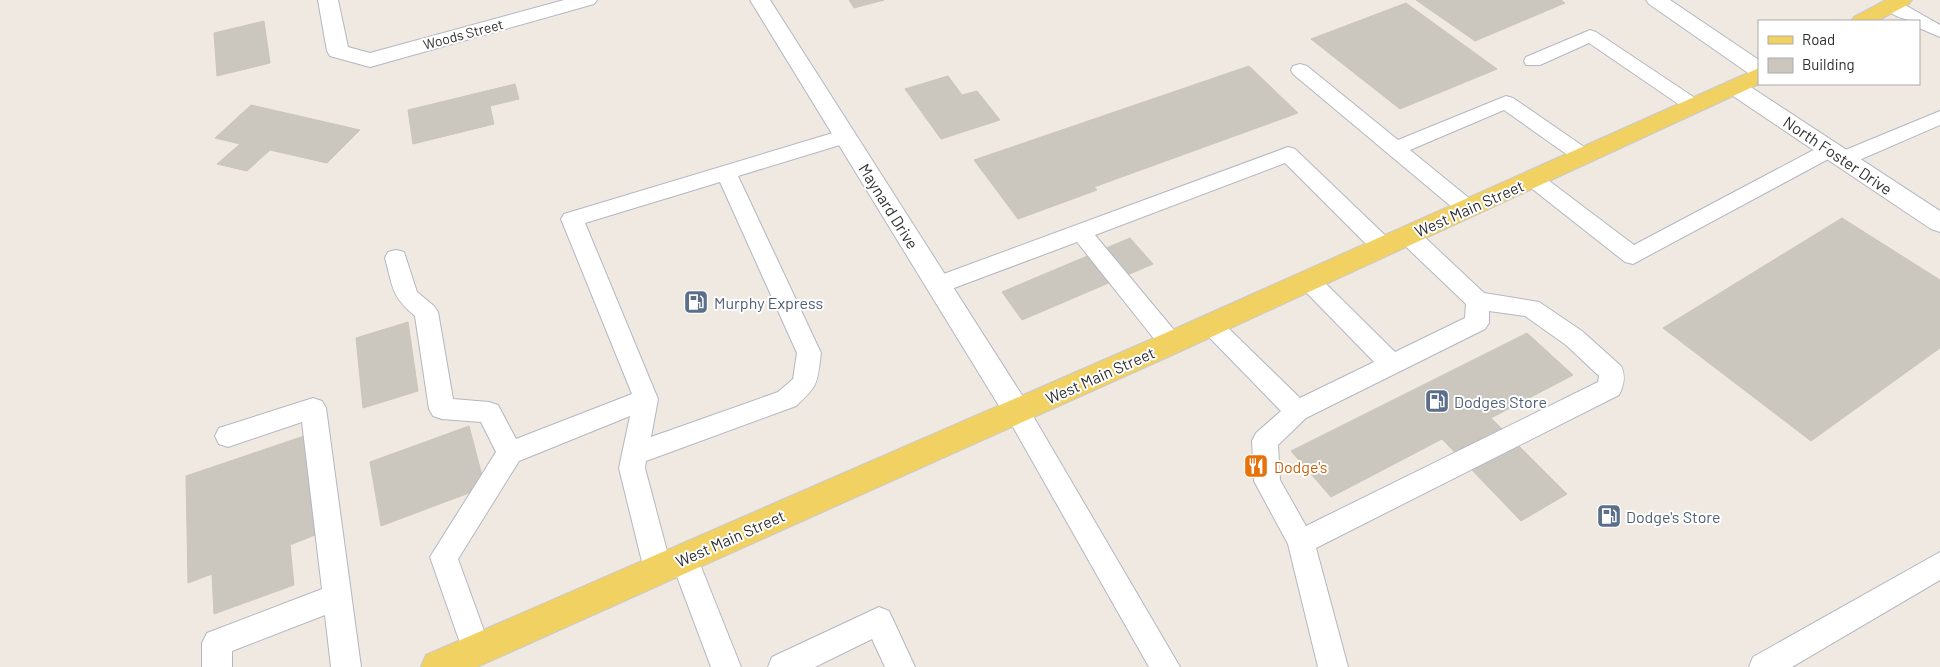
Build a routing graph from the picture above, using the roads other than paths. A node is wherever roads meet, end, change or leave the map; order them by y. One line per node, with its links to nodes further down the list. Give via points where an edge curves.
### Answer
1 (328, 0): 2 (street, Woods Street, via 338,50 370,60)
2 (588, 0)
3 (760, 0): 14 (street, Maynard Drive)
4 (1656, 0): 9 (street)
5 (1897, 3): 6 (main road); 7 (lane)
6 (1863, 20)
7 (1940, 32)
8 (1533, 61): 12 (lane, via 1590,36)
9 (1758, 69)
10 (1300, 70): 15 (lane)
11 (1747, 81): 12 (main road, West Main Street); 16 (street, North Foster Drive)
12 (1694, 106): 17 (main road, West Main Street)
13 (1940, 116): 16 (lane)
14 (846, 136): 18 (lane); 27 (street, Maynard Drive)
15 (1396, 149): 17 (lane, via 1506,102); 20 (lane)
16 (1836, 154): 19 (lane, via 1633,256); 21 (street, North Foster Drive)
17 (1582, 156): 19 (main road, West Main Street)
18 (726, 172): 32 (lane, via 572,219); 37 (lane, via 809,353 805,383 787,399)
19 (1533, 179): 20 (main road, West Main Street)
20 (1468, 208): 23 (main road, West Main Street)
21 (1940, 224)
22 (1081, 232): 24 (lane, via 1288,154); 27 (lane); 30 (lane)
23 (1408, 235): 24 (main road, West Main Street); 28 (lane)
24 (1383, 247): 26 (main road, West Main Street)
25 (396, 258): 36 (lane, via 407,296 426,312 442,409 489,412)
26 (1308, 280): 29 (main road, West Main Street); 31 (lane)
27 (938, 284): 33 (street, Maynard Drive)
28 (1478, 301): 31 (lane, via 1477,323); 38 (lane, via 1531,308 1574,338 1612,373 1610,388)
29 (1211, 325): 30 (main road, West Main Street); 34 (lane)
30 (1171, 343): 33 (main road, West Main Street)
31 (1392, 365): 34 (lane)
32 (646, 399): 36 (lane); 37 (lane)
33 (1017, 411): 39 (main road, West Main Street); 49 (lane)
34 (1297, 412): 38 (lane, via 1265,441 1267,481)
35 (228, 436): 42 (lane, via 313,408)
36 (510, 454): 43 (lane, via 444,557)
37 (635, 454): 41 (lane, via 632,468)
38 (1301, 542): 50 (lane)
39 (684, 558): 41 (main road, West Main Street); 46 (lane)
40 (1940, 565): 51 (lane)
41 (658, 570): 43 (main road, West Main Street)
42 (337, 597): 44 (lane, via 217,644); 45 (lane)
43 (456, 661)
44 (218, 667)
45 (346, 667)
46 (726, 667)
47 (783, 667): 48 (lane, via 879,621)
48 (900, 667)
49 (1166, 667)
50 (1333, 667)
51 (1764, 667)

